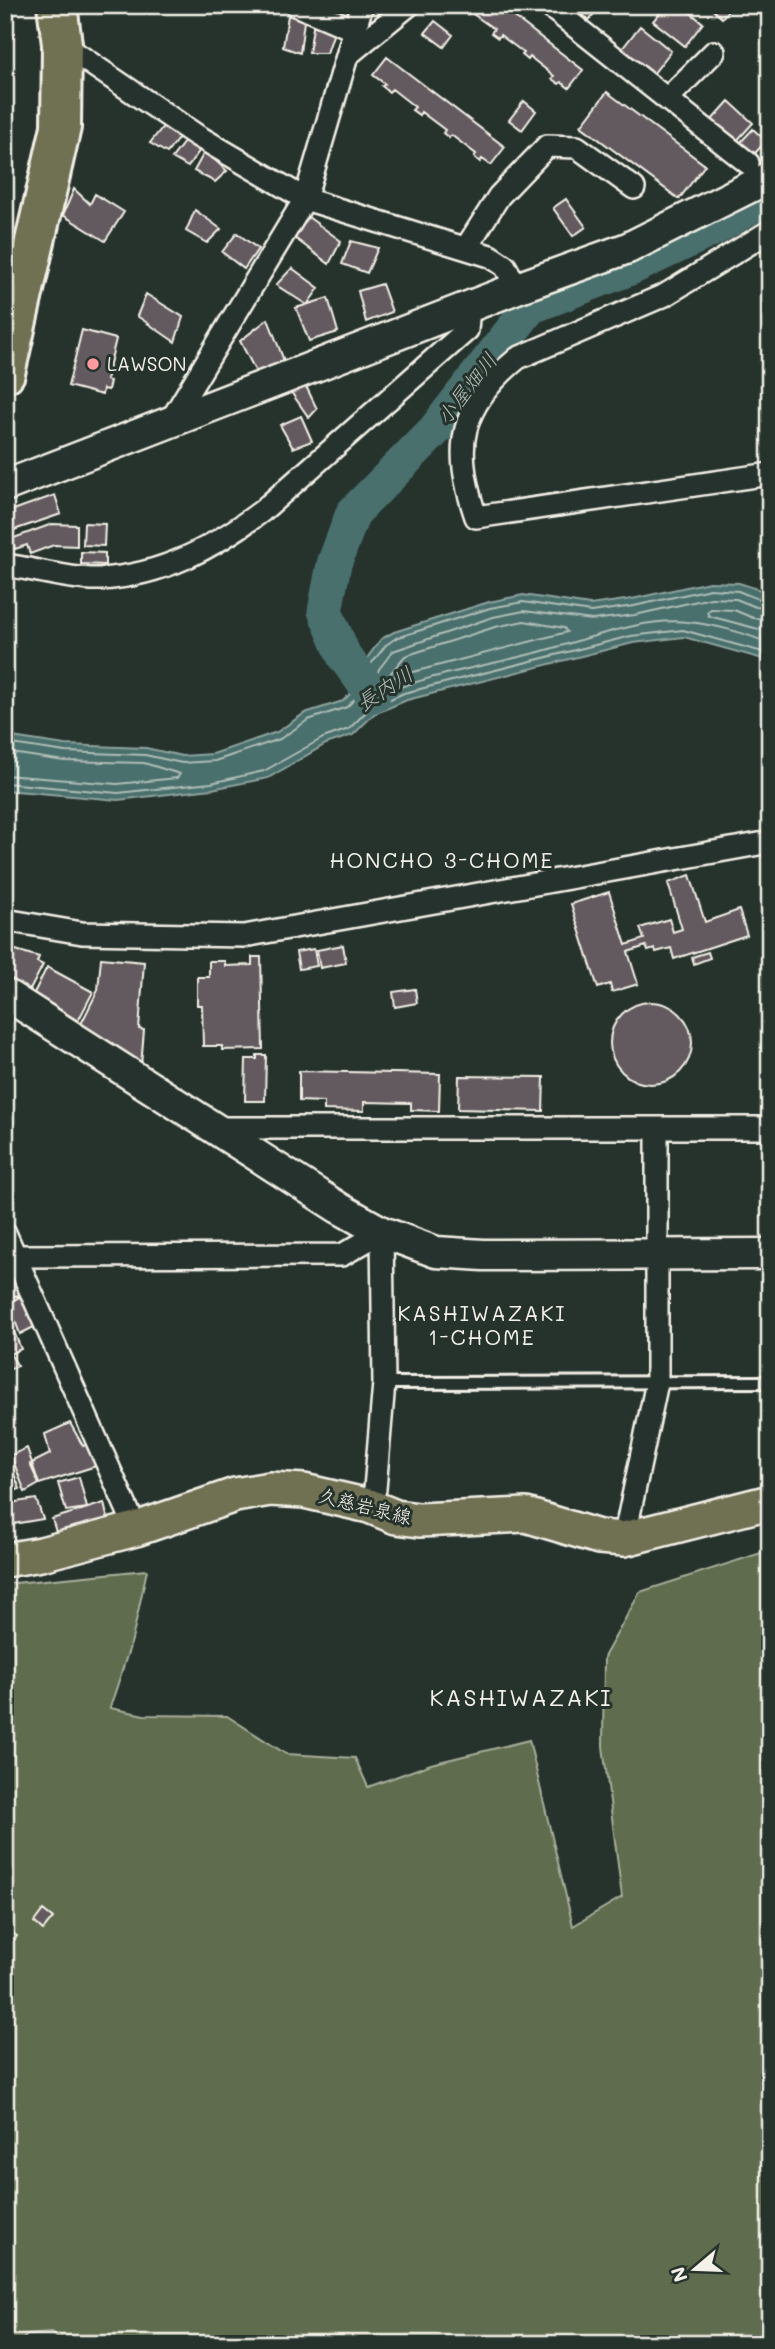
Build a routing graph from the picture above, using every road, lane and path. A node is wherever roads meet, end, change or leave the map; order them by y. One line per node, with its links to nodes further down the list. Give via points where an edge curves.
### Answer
1 (57, 5): 7 (highway)
2 (296, 5): 6 (street)
3 (362, 5): 6 (street)
4 (410, 5): 9 (street)
5 (548, 5): 10 (street)
6 (355, 30): 9 (street)
7 (62, 44): 13 (street, via 196,135); 18 (highway, via 61,127)
8 (714, 52): 10 (street)
9 (348, 55): 13 (street)
10 (667, 99): 11 (street)
11 (759, 170): 16 (street, via 628,248)
12 (634, 188): 15 (street, via 577,147 547,146 499,196)
13 (305, 199): 15 (street); 19 (street)
14 (770, 231): 20 (street, via 665,295 518,358 478,399 460,457 476,517)
15 (466, 248): 16 (street, via 505,266)
16 (517, 288): 17 (street)
17 (469, 307): 19 (street); 22 (street, via 467,330 227,538 176,564 99,579)
18 (5, 373)
19 (170, 422): 21 (street)
20 (770, 474)
21 (5, 486)
22 (5, 565)
23 (770, 842): 24 (street, via 244,936 82,933)
24 (5, 920)
25 (5, 994): 26 (street)
26 (213, 1128): 27 (street); 29 (street)
27 (656, 1128): 28 (street); 31 (street)
28 (770, 1128)
29 (382, 1232): 31 (street, via 436,1252); 33 (street, via 342,1255); 36 (street)
30 (5, 1234): 33 (street)
31 (656, 1254): 32 (street); 34 (street)
32 (770, 1254)
33 (11, 1258): 39 (street)
34 (657, 1382): 35 (lane); 36 (lane); 40 (street)
35 (770, 1382)
36 (384, 1383): 38 (street)
37 (770, 1502): 40 (main road, 久慈岩泉線)
38 (369, 1506): 39 (main road, 久慈岩泉線, via 304,1491 270,1489 235,1495); 40 (main road, 久慈岩泉線, via 419,1520 526,1515 599,1537)
39 (136, 1529): 41 (main road, 久慈岩泉線)
40 (624, 1539)
41 (5, 1560)

